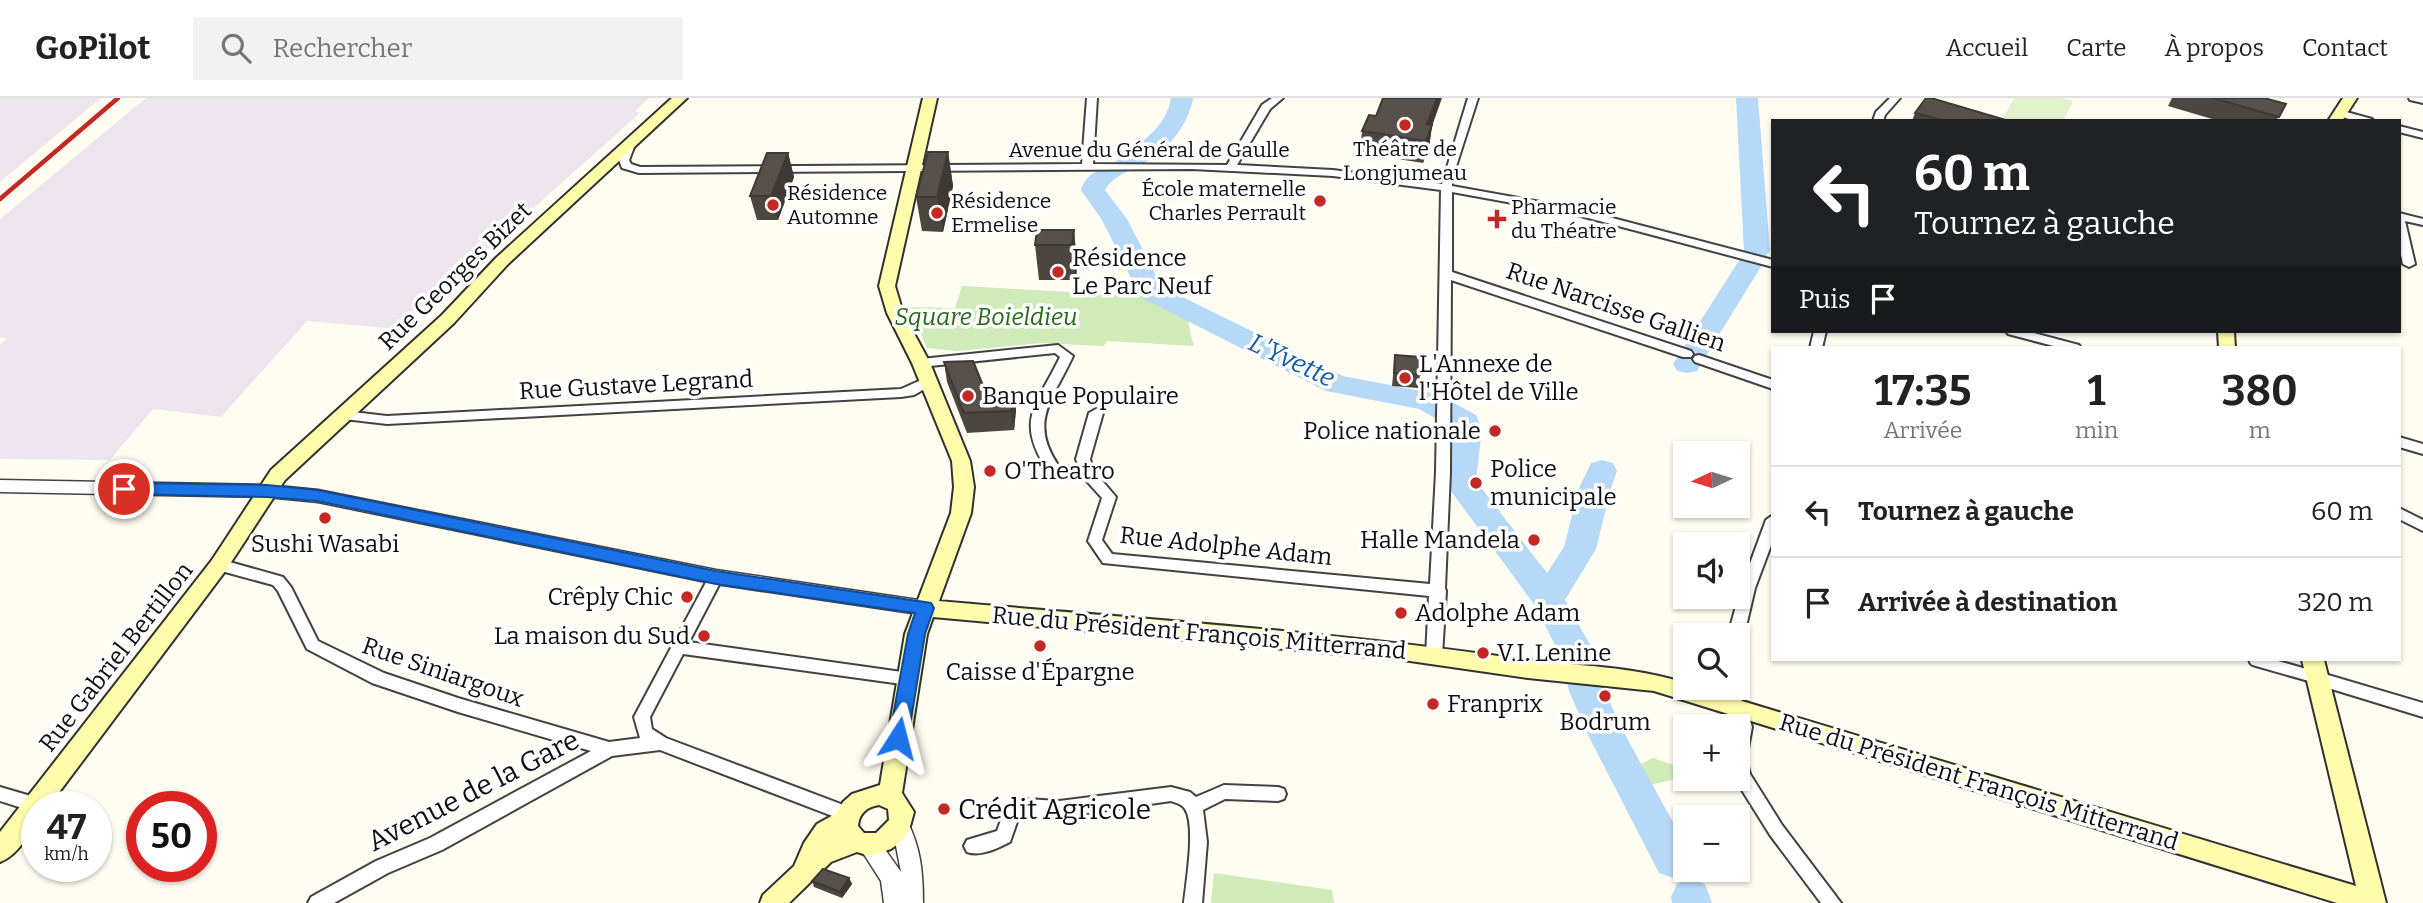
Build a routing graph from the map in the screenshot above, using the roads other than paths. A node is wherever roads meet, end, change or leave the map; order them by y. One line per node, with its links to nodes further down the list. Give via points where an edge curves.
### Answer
1 (680, 98): 15 (main road, Rue Georges Bizet)
2 (930, 98): 18 (main road)
3 (1092, 98): 16 (street)
4 (1278, 98): 10 (street)
5 (1473, 98): 19 (street)
6 (1895, 98): 12 (street)
7 (2350, 98): 11 (main road)
8 (2414, 98): 9 (street)
9 (2423, 100)
10 (1264, 102): 17 (street)
11 (2337, 117)
12 (1879, 119)
13 (2401, 130): 14 (street)
14 (2423, 135)
15 (631, 142): 18 (street, Avenue du Général de Gaulle, via 625,166 639,170); 32 (main road, Rue Georges Bizet)
16 (1087, 167): 17 (street, Avenue du Général de Gaulle); 18 (street, Avenue du Général de Gaulle)
17 (1231, 167): 19 (street, Avenue du Général de Gaulle, via 1332,173)
18 (913, 169): 28 (main road, via 887,286 895,313)
19 (1447, 188): 23 (street, Avenue du Général de Gaulle, via 1592,215); 25 (street)
20 (2401, 218): 21 (street)
21 (2423, 222)
22 (2401, 227): 24 (street)
23 (1771, 263)
24 (2409, 264)
25 (1445, 274): 30 (street, Rue Narcisse Gallien); 43 (street)
26 (2019, 333): 27 (street)
27 (2068, 346)
28 (921, 363): 29 (main road); 35 (street, via 1058,349 1067,356 1039,414 1037,441 1055,470)
29 (928, 381): 32 (street, Rue Gustave Legrand, via 909,392 848,396 398,419); 44 (main road, via 961,461 964,487 961,513)
30 (1771, 384)
31 (1096, 413): 35 (street, via 1083,459)
32 (344, 415): 37 (main road, Rue Georges Bizet, via 278,475)
33 (2401, 443): 34 (street)
34 (2423, 449)
35 (1087, 472): 43 (street, Rue Adolphe Adam, via 1109,498 1095,541 1108,559)
36 (0, 486): 37 (street, Rue du Président François Mitterrand)
37 (267, 491): 41 (main road, Rue Gabriel Bertillon); 42 (street, Rue du Président François Mitterrand, via 368,505)
38 (2401, 514): 39 (street)
39 (2423, 526)
40 (1768, 546): 45 (street, via 1748,588)
41 (219, 565): 55 (street, Rue Siniargoux, via 278,580 312,645 378,678); 56 (main road, Rue Gabriel Bertillon)
42 (716, 577): 44 (street, Rue du Président François Mitterrand); 46 (street)
43 (1439, 591): 47 (street)
44 (925, 608): 47 (main road, Rue du Président François Mitterrand); 50 (main road)
45 (1739, 623)
46 (680, 647): 50 (street); 54 (street, via 642,717 645,733)
47 (1434, 656): 52 (main road, Rue du Président François Mitterrand, via 1654,682)
48 (2262, 661): 49 (street)
49 (2316, 669): 53 (street); 73 (main road)
50 (909, 678): 59 (main road)
51 (1733, 700): 52 (street)
52 (1739, 710): 72 (street, via 1744,727 1738,759 1742,776); 73 (main road, Rue du Président François Mitterrand)
53 (2423, 710)
54 (660, 743): 55 (street, Avenue de la Gare); 64 (street)
55 (609, 749): 67 (street, Avenue de la Gare)
56 (45, 791)
57 (0, 794): 60 (street)
58 (1278, 794): 61 (street, via 1224,792)
59 (890, 796): 63 (main road, via 902,809); 64 (main road, via 870,796 853,806)
60 (21, 800)
61 (1194, 806): 65 (street, via 1171,794 1059,809 1026,807 1011,814 1004,836); 71 (street, via 1199,843)
62 (21, 823): 66 (main road, Rue Gabriel Bertillon)
63 (899, 828): 64 (main road, via 887,840); 70 (street, via 911,856)
64 (855, 830): 68 (main road, via 799,874); 69 (street, via 892,878)
65 (973, 846)
66 (0, 851)
67 (317, 903)
68 (772, 903)
69 (895, 903)
70 (912, 903)
71 (1192, 903)
72 (1832, 903)
73 (2373, 903)

